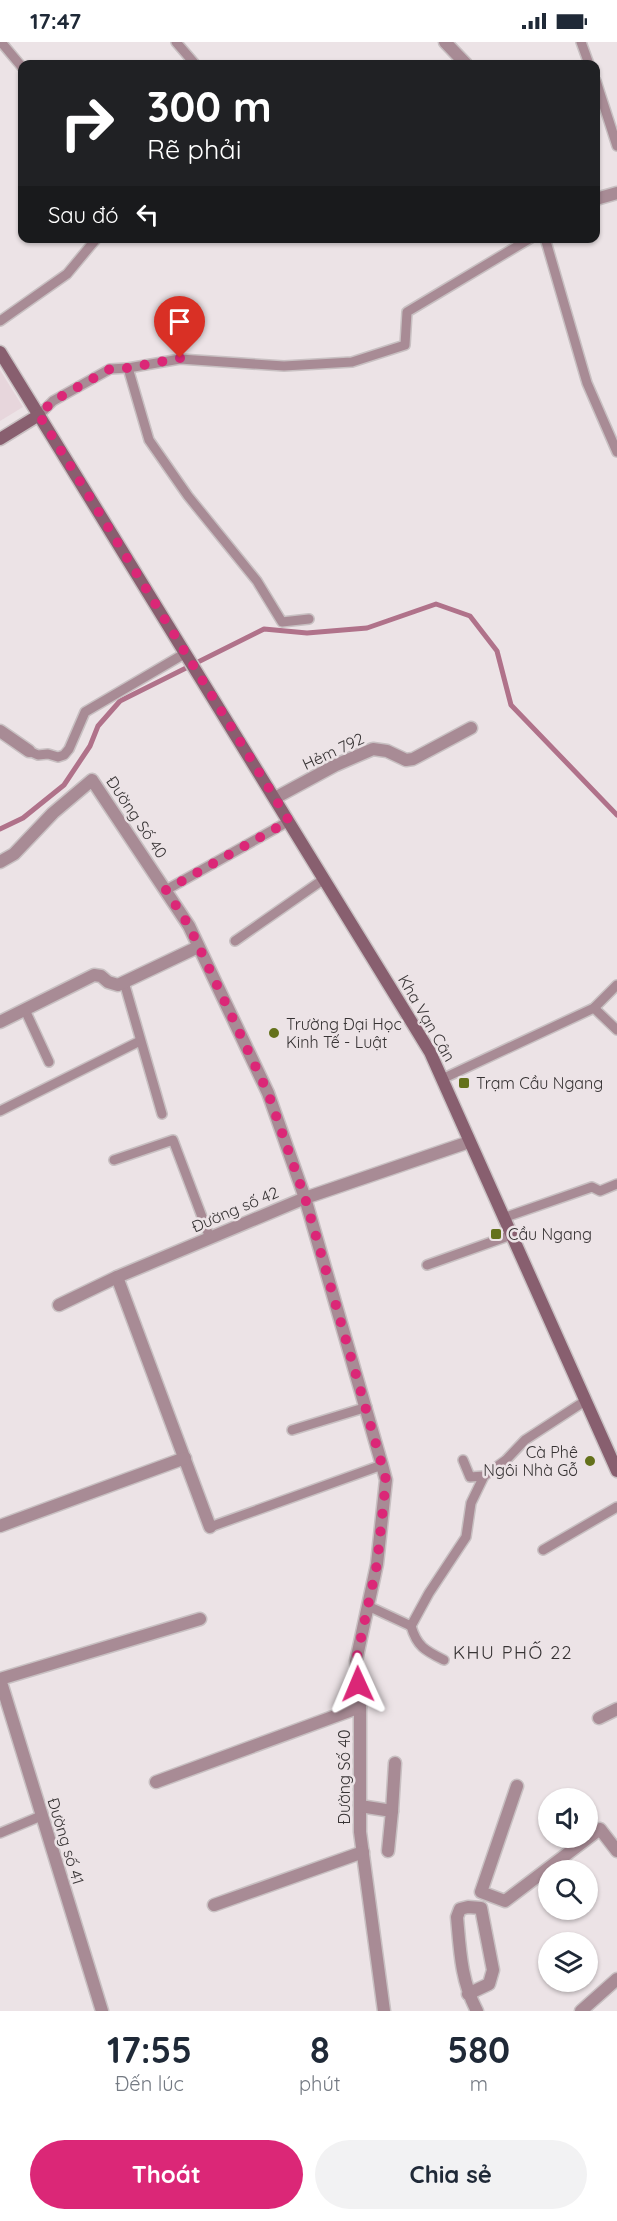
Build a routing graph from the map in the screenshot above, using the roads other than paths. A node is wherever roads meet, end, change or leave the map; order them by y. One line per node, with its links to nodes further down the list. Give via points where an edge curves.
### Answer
1 (1, 42): 8 (lane)
2 (176, 42): 5 (lane)
3 (445, 42): 6 (street)
4 (581, 42): 7 (lane)
5 (192, 60)
6 (462, 60)
7 (588, 60)
8 (18, 62)
9 (600, 93): 10 (lane)
10 (617, 146)
11 (617, 193): 12 (street)
12 (600, 199)
13 (93, 243): 16 (lane, via 67,274)
14 (523, 243): 18 (lane, via 406,312 405,345 352,362 284,366 180,358)
15 (546, 243): 21 (lane, via 587,383)
16 (0, 321)
17 (0, 352): 19 (main road)
18 (128, 368): 19 (lane, via 110,369 53,401); 22 (lane, via 149,440 188,496 257,581 282,622)
19 (39, 415): 20 (main road); 23 (main road)
20 (0, 439)
21 (617, 452)
22 (309, 619)
23 (184, 654): 26 (lane, via 93,705 85,712 64,755 58,758); 27 (main road, Kha Vạn Cân)
24 (471, 729): 27 (street, Hẻm 792, via 413,759 373,749)
25 (0, 731): 26 (street)
26 (29, 752)
27 (275, 798): 28 (main road, Kha Vạn Cân)
28 (289, 821): 30 (main road, Kha Vạn Cân); 31 (lane)
29 (0, 862): 31 (street, Đường Số 40, via 14,854 92,780)
30 (324, 879): 32 (lane); 42 (main road, Kha Vạn Cân, via 430,1052)
31 (166, 890): 33 (street, Đường Số 40)
32 (235, 941)
33 (198, 947): 34 (street); 48 (street, Đường Số 40, via 268,1093)
34 (124, 982): 37 (street, via 112,984 94,975); 40 (lane)
35 (617, 985): 36 (lane)
36 (594, 1008): 39 (lane); 42 (lane)
37 (25, 1010): 38 (street); 41 (lane)
38 (0, 1022)
39 (617, 1030)
40 (140, 1041): 43 (lane); 44 (lane)
41 (49, 1062)
42 (442, 1079): 45 (main road, Kha Vạn Cân)
43 (0, 1111)
44 (162, 1114)
45 (469, 1142): 48 (street, Đường số 42); 49 (main road, Kha Vạn Cân)
46 (114, 1160): 51 (lane, via 173,1140)
47 (617, 1184): 49 (lane, via 600,1191 592,1187)
48 (305, 1198): 51 (street, Đường số 42); 56 (street, Đường Số 40)
49 (503, 1218): 50 (main road, Kha Vạn Cân)
50 (511, 1235): 52 (lane); 55 (main road, Kha Vạn Cân)
51 (210, 1238): 53 (street, Đường số 42)
52 (427, 1265)
53 (117, 1276): 54 (street, Đường số 42); 58 (street)
54 (59, 1305)
55 (585, 1401): 61 (main road, Kha Vạn Cân); 62 (lane, via 525,1440 506,1461)
56 (366, 1407): 57 (lane); 60 (street, Đường Số 40)
57 (292, 1430)
58 (185, 1458): 64 (street); 65 (street)
59 (463, 1460): 62 (lane, via 470,1477)
60 (382, 1465): 65 (lane); 67 (street, Đường Số 40, via 386,1480)
61 (617, 1471)
62 (484, 1476): 69 (lane, via 471,1503 466,1537)
63 (617, 1507): 66 (lane)
64 (0, 1526)
65 (210, 1527)
66 (543, 1550)
67 (368, 1606): 69 (lane); 72 (street, Đường Số 40, via 356,1661)
68 (200, 1618): 71 (street)
69 (411, 1626): 70 (lane, via 420,1646)
70 (444, 1660)
71 (0, 1680): 80 (street, Đường số 41)
72 (360, 1707): 76 (street); 78 (street, Đường Số 40)
73 (617, 1709): 74 (street)
74 (599, 1718)
75 (395, 1763): 79 (street)
76 (156, 1782)
77 (516, 1786): 83 (street, via 481,1892 505,1901 600,1829)
78 (360, 1806): 79 (street); 84 (street, Đường Số 40)
79 (392, 1811): 82 (street)
80 (41, 1815): 81 (lane); 88 (street, Đường số 41)
81 (0, 1833)
82 (388, 1851)
83 (617, 1851)
84 (363, 1852): 85 (street); 89 (street, Đường Số 40)
85 (214, 1905)
86 (617, 1979): 91 (street)
87 (468, 1994): 87 (street, via 457,1917 460,1909 468,1907 481,1908 493,1970 489,1984); 90 (street)
88 (102, 2011)
89 (384, 2011)
90 (477, 2011)
91 (581, 2011)

